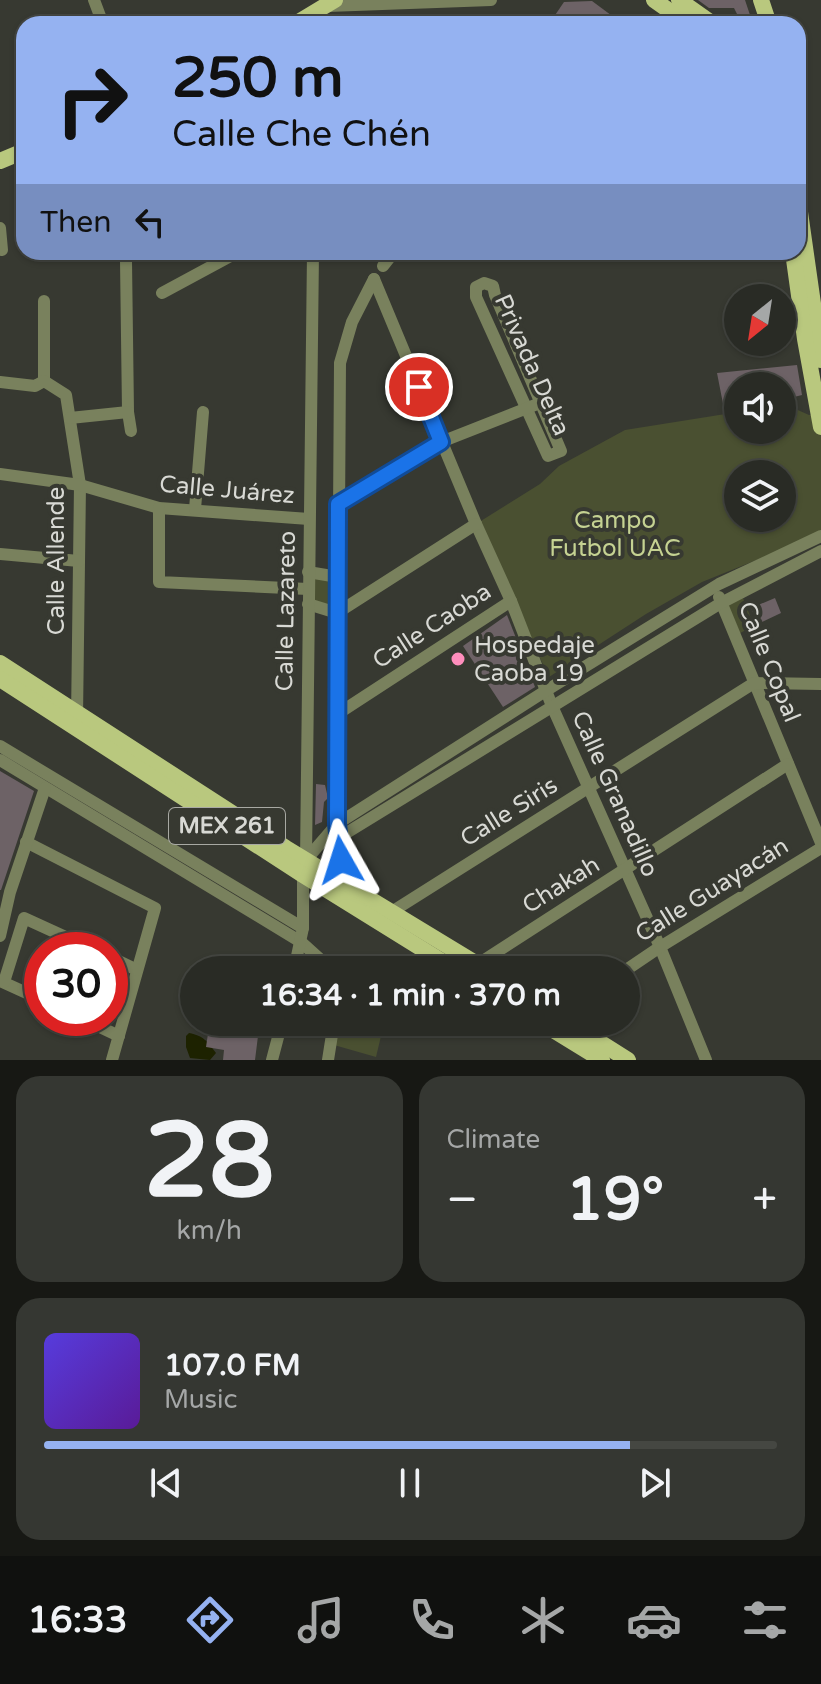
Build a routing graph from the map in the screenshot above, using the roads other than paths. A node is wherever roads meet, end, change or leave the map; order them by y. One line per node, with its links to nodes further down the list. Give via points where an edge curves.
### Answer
1 (491, 0): 4 (street)
2 (654, 0): 5 (main road)
3 (679, 0): 6 (main road)
4 (326, 10)
5 (677, 16)
6 (702, 16)
7 (0, 228): 8 (street)
8 (2, 250)
9 (806, 254): 22 (main road)
10 (223, 260): 16 (street)
11 (313, 260): 37 (street, Calle Lazareto)
12 (388, 260): 15 (street)
13 (794, 260): 29 (main road)
14 (126, 261): 26 (street)
15 (383, 266)
16 (162, 293)
17 (44, 301): 23 (street)
18 (509, 330): 19 (street); 19 (street, Privada Delta, via 493,286 476,287); 20 (street, Privada Delta)
19 (496, 341): 21 (street, Privada Delta)
20 (517, 348): 21 (street); 25 (street, Privada Delta)
21 (503, 355): 25 (street, Privada Delta)
22 (821, 360)
23 (44, 381): 24 (street, via 35,386); 28 (street, Calle Allende, via 66,395)
24 (0, 382)
25 (534, 406): 31 (street)
26 (128, 412): 28 (street); 30 (street)
27 (203, 412): 36 (street)
28 (70, 418): 33 (street, Calle Allende)
29 (821, 427)
30 (131, 431)
31 (441, 442): 34 (street); 34 (street, Calle Granadillo, via 374,279 352,322 340,363); 38 (street, Calle Granadillo)
32 (0, 474): 33 (street, Calle Juárez)
33 (80, 485): 35 (street, Calle Juárez); 42 (street, Calle Allende)
34 (338, 504): 44 (street)
35 (159, 508): 36 (street, Calle Juárez); 46 (street, via 159,582)
36 (195, 509): 37 (street, Calle Juárez)
37 (309, 519): 43 (street, Calle Lazareto)
38 (476, 524): 47 (street, Calle Granadillo); 50 (street)
39 (821, 536): 45 (street)
40 (821, 551): 48 (street)
41 (0, 554): 42 (street)
42 (79, 561): 57 (street, Calle Allende)
43 (308, 572): 44 (street); 46 (street, Calle Lazareto)
44 (338, 577): 50 (street)
45 (715, 587): 48 (street, Calle Copal); 55 (street)
46 (308, 589): 49 (street, Calle Lazareto)
47 (511, 601): 55 (street, Calle Granadillo); 58 (street, Calle Caoba)
48 (721, 603): 53 (street, Calle Copal); 56 (street)
49 (308, 604): 50 (street); 68 (street, Calle Lazareto)
50 (337, 613): 58 (street)
51 (0, 663): 57 (main road, MEX 261)
52 (0, 679): 59 (main road, MEX 261)
53 (754, 683): 54 (street); 62 (street, Calle Copal); 64 (street, Calle Siris)
54 (821, 684)
55 (547, 690): 56 (street, Calle Granadillo); 65 (street)
56 (552, 706): 64 (street, Calle Granadillo); 65 (street)
57 (76, 712): 59 (street, Calle Allende); 68 (main road, MEX 261)
58 (336, 715): 65 (street)
59 (78, 729): 68 (main road, MEX 261)
60 (0, 746): 73 (street)
61 (0, 760): 63 (street)
62 (788, 764): 67 (street, Calle Copal); 69 (street, Chakah)
63 (45, 788): 66 (street); 76 (street)
64 (588, 788): 69 (street, Calle Granadillo); 72 (street, Calle Siris)
65 (338, 830): 68 (street); 70 (street)
66 (26, 842): 71 (street); 85 (street, via 155,908)
67 (821, 846): 77 (street, Calle Guayacán)
68 (304, 868): 70 (main road, MEX 261); 73 (street, Calle Lazareto); 80 (main road, MEX 261)
69 (625, 871): 77 (street, Calle Granadillo); 82 (street, Chakah)
70 (344, 882): 72 (main road, MEX 261)
71 (5, 892): 75 (street)
72 (393, 911): 81 (main road, MEX 261)
73 (303, 928): 76 (street, Calle Lazareto)
74 (55, 932): 86 (street, via 24,918)
75 (0, 936)
76 (301, 942): 78 (street, Calle Lazareto); 79 (street)
77 (660, 947): 83 (street, Calle Guayacán); 99 (street, Calle Granadillo)
78 (298, 956)
79 (316, 956)
80 (435, 956)
81 (465, 956)
82 (498, 956)
83 (640, 961)
84 (128, 966): 85 (street)
85 (137, 970): 88 (street)
86 (2, 982): 87 (street)
87 (24, 992)
88 (128, 1003)
89 (119, 1036): 94 (street)
90 (278, 1036): 95 (street)
91 (332, 1036): 96 (street)
92 (567, 1036): 97 (main road)
93 (590, 1036): 98 (main road)
94 (112, 1060)
95 (272, 1060)
96 (328, 1060)
97 (602, 1060)
98 (628, 1060)
99 (706, 1060)

